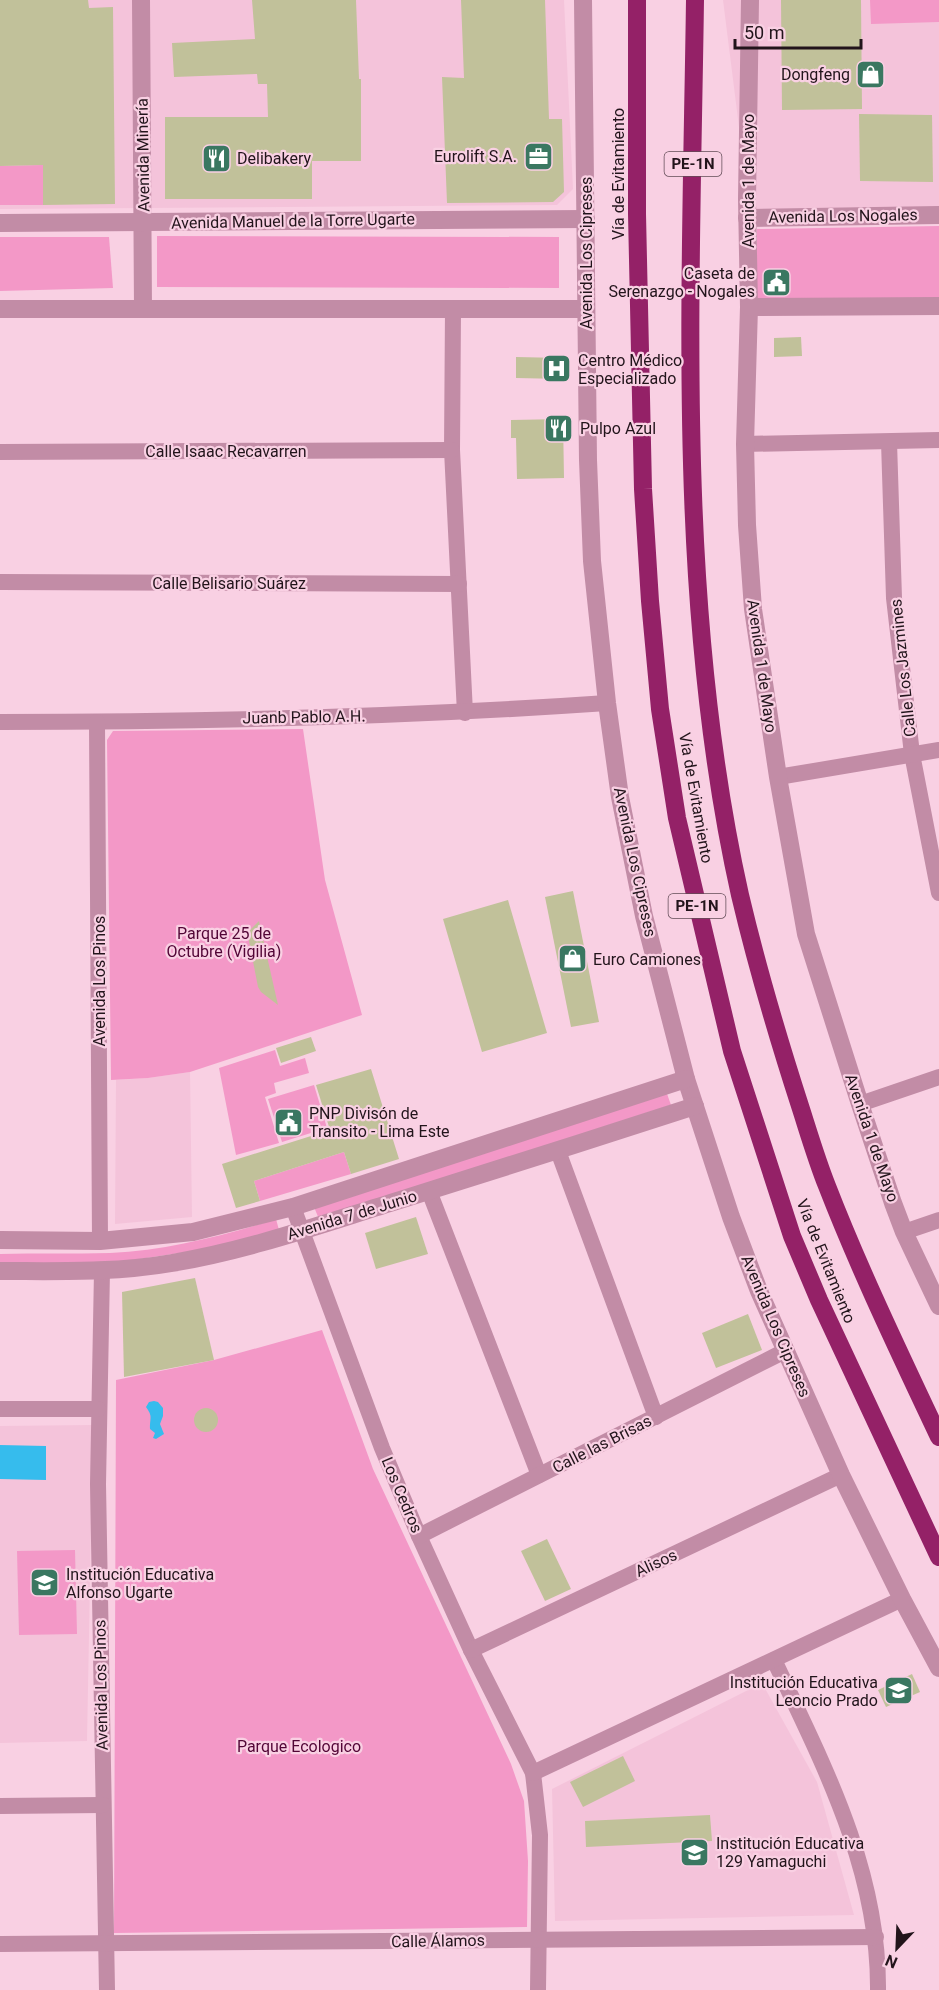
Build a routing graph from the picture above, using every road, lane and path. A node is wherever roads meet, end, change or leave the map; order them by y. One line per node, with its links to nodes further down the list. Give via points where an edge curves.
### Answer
1 (141, 0): 10 (street, Avenida Minería)
2 (583, 0): 8 (street, Avenida Los Cipreses)
3 (637, 0): 55 (highway, Vía de Evitamiento / PE-1N, via 643,489 660,709 677,818 732,1051 792,1236)
4 (695, 0): 51 (highway, Vía de Evitamiento / PE-1N, via 693,489 699,601 724,808 740,894 774,1028 826,1185)
5 (750, 0): 7 (street, Avenida 1 de Mayo)
6 (939, 214): 7 (street, Avenida Los Nogales)
7 (747, 218): 12 (street, Avenida 1 de Mayo)
8 (586, 219): 10 (street, Avenida Manuel de la Torre Ugarte); 15 (street, Avenida Los Cipreses)
9 (0, 223): 10 (street, Avenida Manuel de la Torre Ugarte)
10 (143, 223): 14 (street, Avenida Minería)
11 (939, 306): 12 (street)
12 (749, 307): 19 (street, Avenida 1 de Mayo)
13 (0, 309): 14 (street)
14 (143, 309): 16 (street)
15 (586, 309): 16 (street); 24 (street, Avenida Los Cipreses, via 592,550)
16 (453, 310): 20 (street)
17 (939, 440): 18 (street)
18 (889, 441): 19 (street); 29 (street, Calle Los Jazmines, via 894,598)
19 (745, 444): 30 (street, Avenida 1 de Mayo, via 753,609)
20 (452, 450): 21 (street, Calle Isaac Recavarren); 23 (street)
21 (0, 452)
22 (0, 582): 23 (street, Calle Belisario Suárez)
23 (459, 584): 25 (street)
24 (607, 703): 25 (street, Juanb Pablo A.H.); 33 (street, Avenida Los Cipreses, via 620,797 644,916)
25 (465, 713): 27 (street, Juanb Pablo A.H.)
26 (0, 722): 27 (street, Juanb Pablo A.H.)
27 (97, 722): 43 (street, Avenida Los Pinos)
28 (939, 750): 29 (street)
29 (912, 754): 30 (street); 31 (street, Calle Los Jazmines)
30 (778, 777): 34 (street, Avenida 1 de Mayo, via 806,934)
31 (939, 893)
32 (939, 1077): 34 (street)
33 (686, 1079): 35 (street, Avenida Los Cipreses); 38 (street, Avenida 7 de Junio)
34 (860, 1104): 41 (street, Avenida 1 de Mayo)
35 (695, 1106): 36 (street, Avenida 7 de Junio); 47 (street, Avenida Los Cipreses, via 731,1217)
36 (558, 1151): 37 (street, Avenida 7 de Junio); 50 (street)
37 (429, 1191): 40 (street, Avenida 7 de Junio); 52 (street)
38 (293, 1207): 40 (street, Los Cedros); 43 (street, Avenida 7 de Junio, via 193,1232)
39 (939, 1220): 41 (street)
40 (302, 1231): 45 (street, Avenida 7 de Junio, via 174,1263); 54 (street, Los Cedros, via 382,1448)
41 (904, 1232): 46 (street, Avenida 1 de Mayo)
42 (0, 1240): 43 (street, Avenida 7 de Junio)
43 (100, 1241)
44 (0, 1271): 45 (street, Avenida 7 de Junio)
45 (102, 1271): 49 (street, Avenida Los Pinos)
46 (939, 1306)
47 (785, 1351): 50 (street, Calle las Brisas); 53 (street, Avenida Los Cipreses)
48 (0, 1409): 49 (street)
49 (98, 1409): 61 (street, Avenida Los Pinos)
50 (656, 1417): 52 (street, Calle las Brisas)
51 (939, 1437)
52 (539, 1475): 54 (street, Calle las Brisas)
53 (841, 1475): 56 (street, Avenida Los Cipreses); 57 (street, Alisos)
54 (419, 1536): 57 (street, Los Cedros)
55 (939, 1557)
56 (902, 1599): 58 (street); 59 (street, Avenida Los Cipreses)
57 (471, 1650): 60 (street, Los Cedros)
58 (774, 1660): 60 (street); 63 (street, via 846,1821)
59 (939, 1668)
60 (533, 1773): 64 (street, via 540,1835)
61 (103, 1805): 62 (street); 66 (street, Avenida Los Pinos)
62 (0, 1806)
63 (876, 1937): 64 (street, Calle Álamos); 69 (street)
64 (539, 1940): 66 (street, Calle Álamos); 68 (street)
65 (0, 1944): 66 (street, Calle Álamos)
66 (106, 1944): 67 (street, Avenida Los Pinos)
67 (106, 1990)
68 (538, 1990)
69 (878, 1990)

